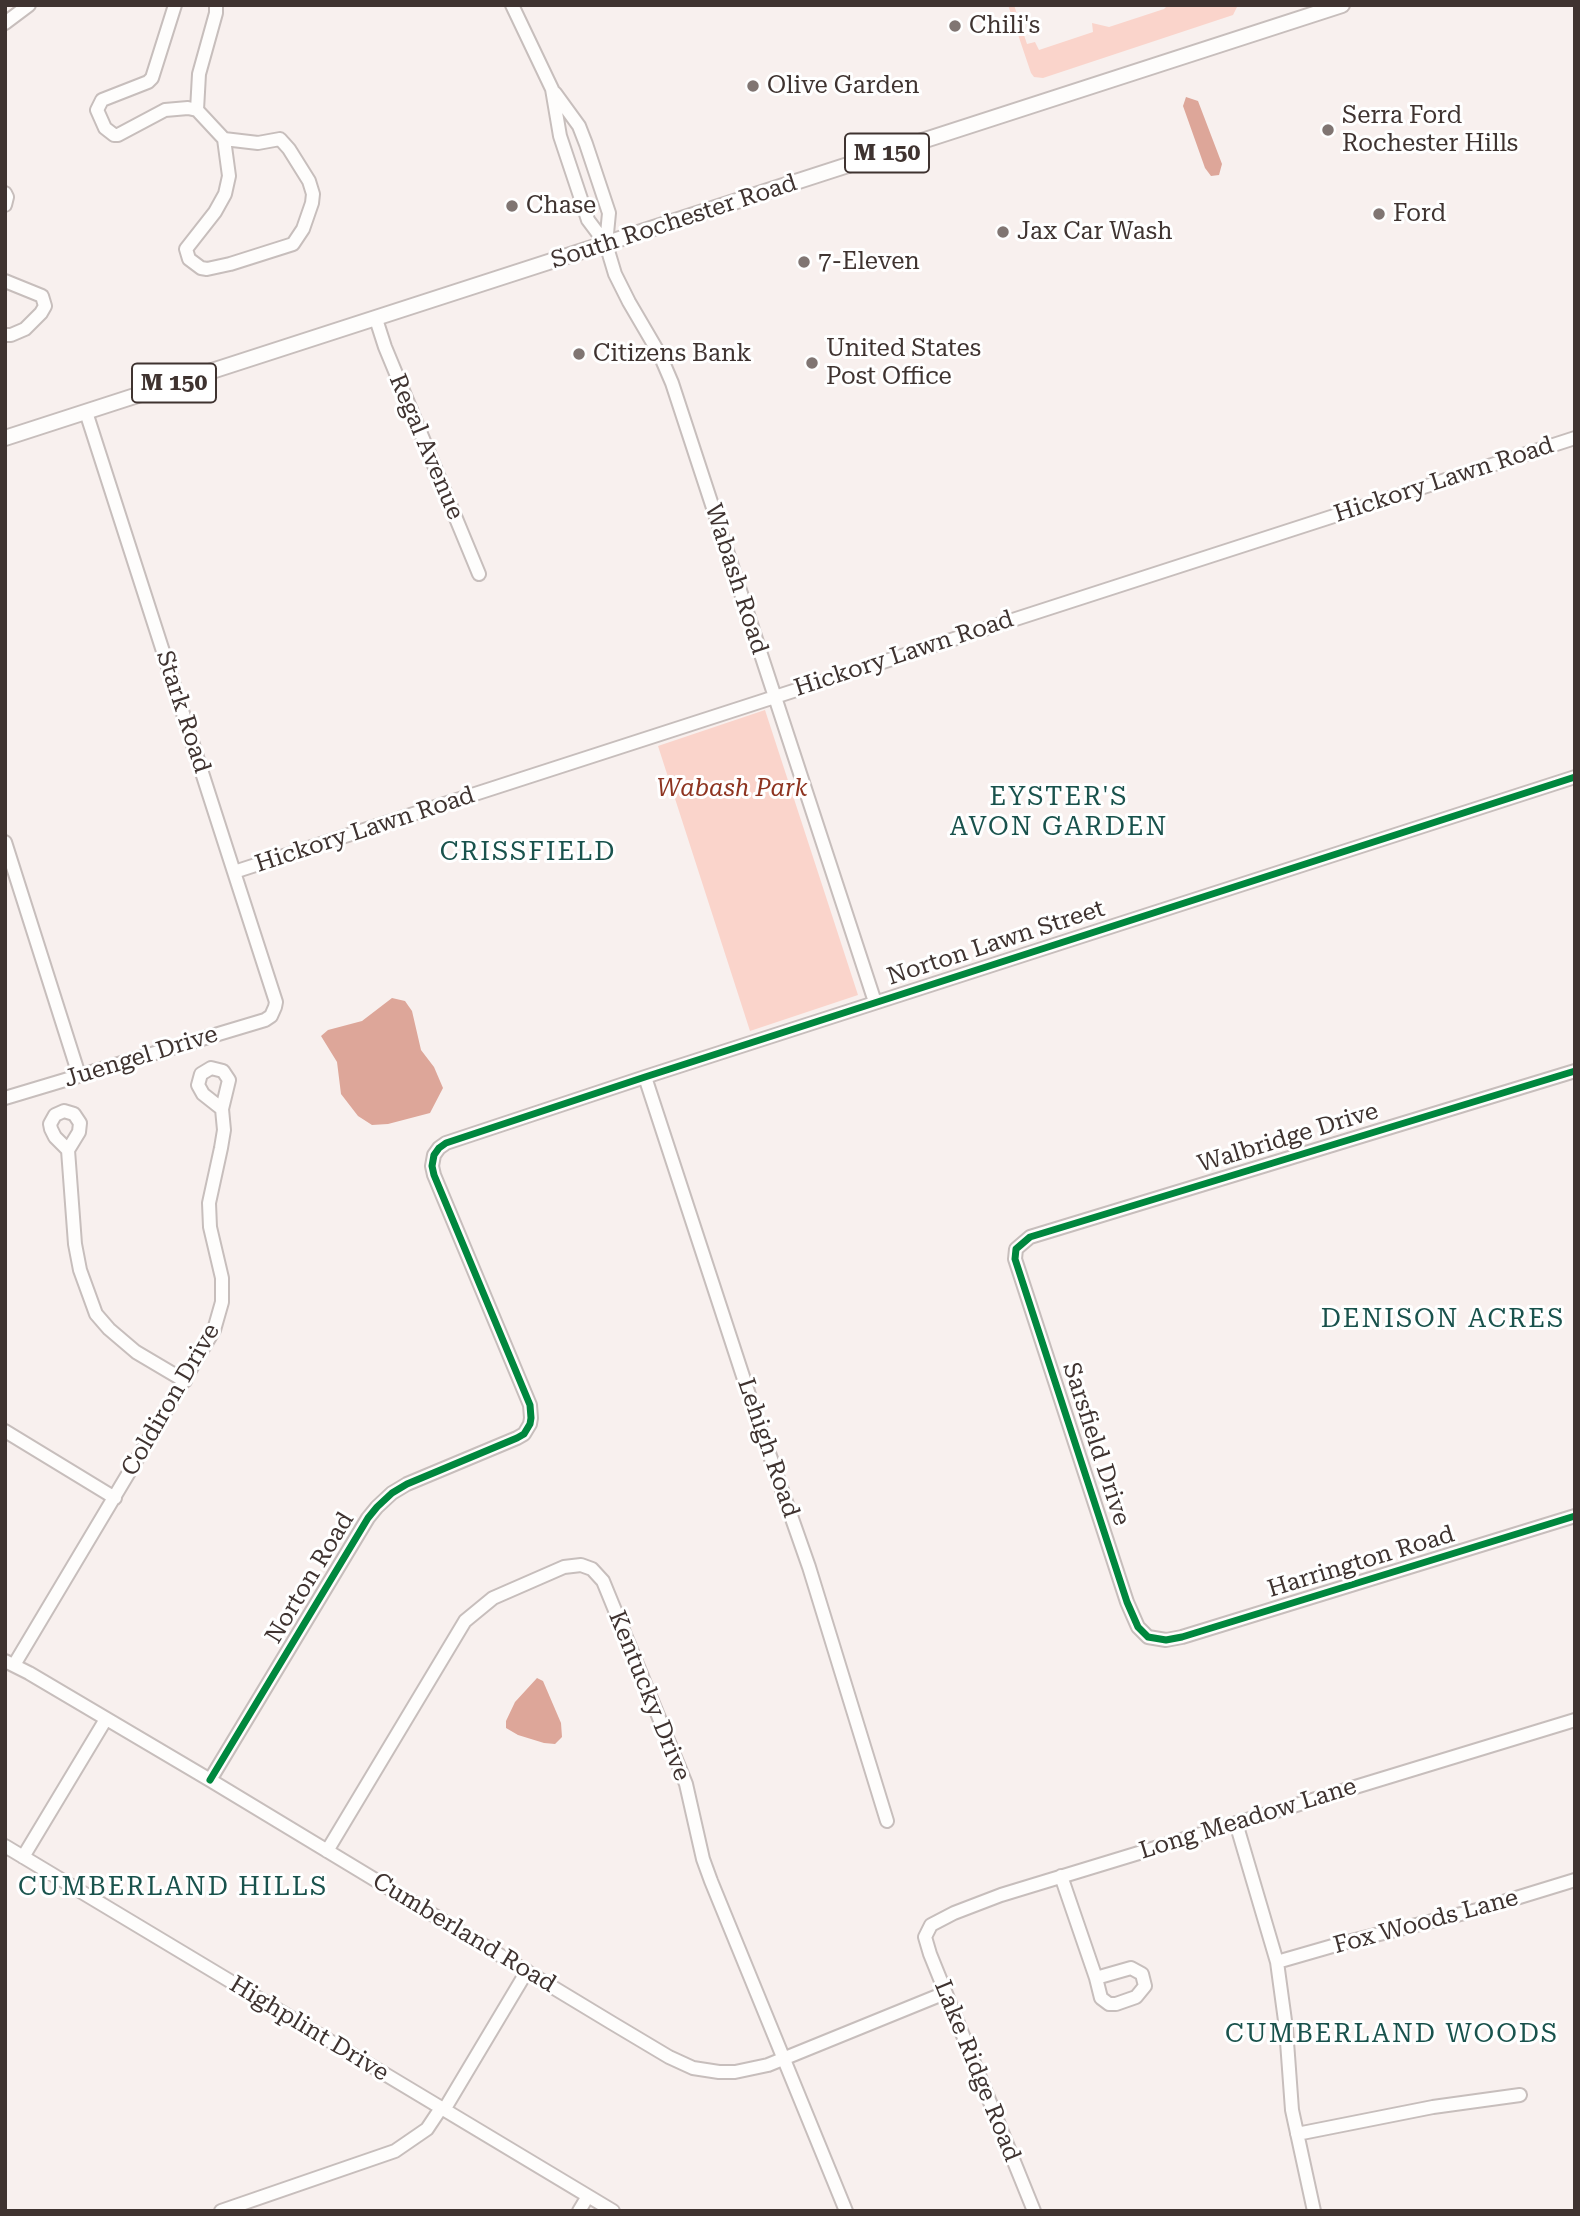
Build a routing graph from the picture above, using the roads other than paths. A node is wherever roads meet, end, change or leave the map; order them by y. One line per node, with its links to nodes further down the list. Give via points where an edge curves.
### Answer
1 (29, 5): 6 (street)
2 (175, 5): 8 (street, via 152,78 102,100 98,116 105,128 118,135 165,110)
3 (216, 5): 8 (street, via 199,74)
4 (512, 5): 7 (street)
5 (1342, 5): 12 (main road, South Rochester Road / M 150)
6 (5, 23)
7 (552, 89): 12 (street, via 560,136 588,220); 12 (street, via 579,126 586,144 609,213)
8 (197, 110): 9 (street)
9 (224, 139): 9 (street, via 258,143 280,139 309,181 312,204 293,244 207,269 189,259 186,249 225,194 229,176)
10 (5, 193): 11 (street)
11 (5, 205)
12 (606, 244): 14 (main road, South Rochester Road / M 150); 20 (street, Wabash Road, via 615,274 669,376)
13 (5, 281): 15 (street, via 42,296 45,306 25,329)
14 (376, 319): 16 (main road, South Rochester Road / M 150); 19 (street, Regal Avenue)
15 (5, 335)
16 (86, 412): 17 (main road, South Rochester Road / M 150); 23 (street, Stark Road)
17 (5, 438)
18 (1575, 438): 20 (street, Hickory Lawn Road)
19 (479, 574)
20 (774, 696): 23 (street, Hickory Lawn Road); 24 (street, Wabash Road)
21 (1575, 777): 24 (street, Norton Lawn Street)
22 (5, 842): 27 (street)
23 (234, 872): 25 (street, Stark Road, via 275,1002)
24 (875, 1002): 28 (street, Norton Lawn Street)
25 (274, 1012): 27 (street, Juengel Drive, via 265,1020)
26 (1575, 1071): 33 (street, Walbridge Drive, via 1036,1235)
27 (79, 1075): 29 (street, Juengel Drive)
28 (645, 1077): 32 (street, Norton Lawn Street, via 446,1143); 43 (street, Lehigh Road, via 807,1563)
29 (5, 1098)
30 (222, 1109): 34 (street, Coldiron Drive, via 223,1141 209,1203 222,1302 214,1330)
31 (68, 1150): 34 (street, via 75,1244 96,1314 136,1352)
32 (435, 1155): 42 (street, Norton Road, via 434,1175 530,1405 530,1424 517,1438 407,1484 377,1507)
33 (1016, 1248): 38 (street, Sarsfield Drive, via 1017,1265 1127,1602 1142,1633)
34 (185, 1381): 36 (street, Coldiron Drive)
35 (5, 1431): 36 (street)
36 (115, 1498): 39 (street, Coldiron Drive)
37 (1575, 1516): 38 (street, Harrington Road, via 1182,1637)
38 (1157, 1640)
39 (10, 1663): 40 (street, Cumberland Road)
40 (106, 1719): 42 (street, Cumberland Road); 47 (street)
41 (1575, 1720): 44 (street, Long Meadow Lane)
42 (210, 1780): 46 (street, Cumberland Road)
43 (887, 1821)
44 (1236, 1823): 48 (street, Long Meadow Lane); 51 (street)
45 (5, 1846): 47 (street, Highplint Drive)
46 (327, 1851): 52 (street, Cumberland Road); 55 (street, Kentucky Drive, via 465,1621 492,1598 551,1573 576,1565 592,1569 603,1581 686,1784 703,1859)
47 (23, 1857): 57 (street, Highplint Drive)
48 (1061, 1877): 50 (street, Long Meadow Lane, via 980,1902 936,1921); 53 (street)
49 (1574, 1882): 51 (street, Fox Woods Lane)
50 (928, 1930): 54 (street, Lake Ridge Road, via 926,1944)
51 (1277, 1962): 58 (street)
52 (527, 1971): 55 (street, Cumberland Road, via 693,2068 735,2072); 57 (street)
53 (1096, 1978)
54 (945, 1993): 55 (street, Cumberland Road); 64 (street, Lake Ridge Road)
55 (784, 2059): 63 (street, Kentucky Drive)
56 (1520, 2095): 58 (street)
57 (443, 2109): 59 (street, Highplint Drive); 60 (street, via 427,2129 395,2151)
58 (1297, 2134): 65 (street)
59 (588, 2196): 61 (street); 62 (street, Highplint Drive)
60 (229, 2209)
61 (579, 2211)
62 (613, 2211)
63 (846, 2211)
64 (1034, 2211)
65 (1314, 2211)

